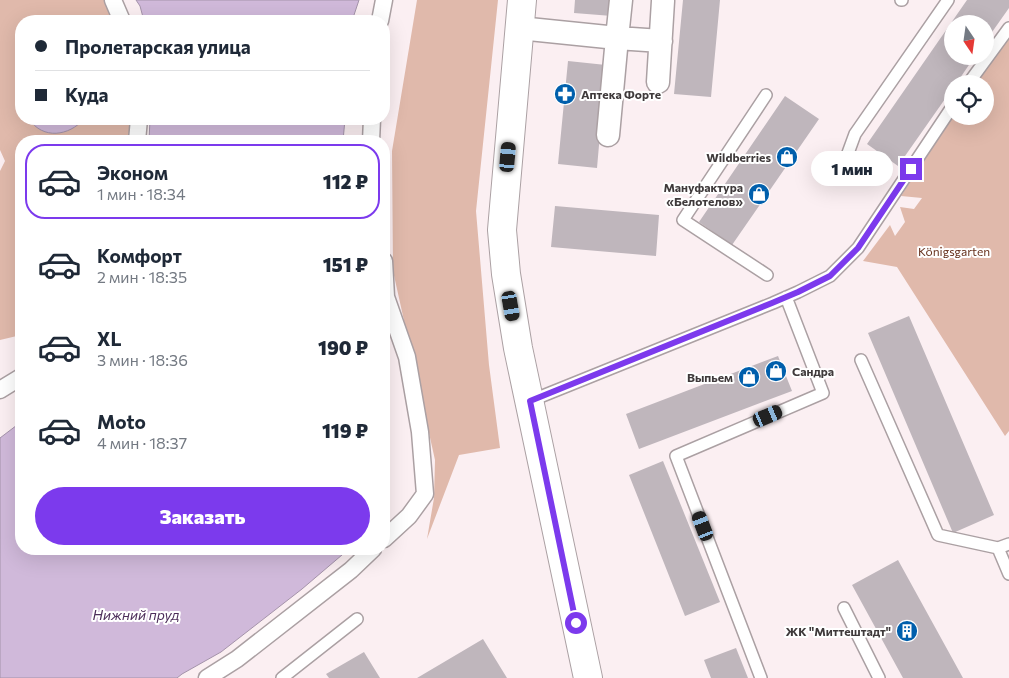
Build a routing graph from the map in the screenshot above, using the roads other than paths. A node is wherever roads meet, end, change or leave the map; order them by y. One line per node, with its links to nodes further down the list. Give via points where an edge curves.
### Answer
1 (113, 0): 7 (street)
2 (384, 0): 8 (street)
3 (522, 0): 9 (main road)
4 (621, 0): 11 (street)
5 (948, 0): 18 (lane, via 855,134)
6 (663, 1): 12 (street)
7 (119, 15)
8 (381, 15)
9 (519, 28): 11 (street); 25 (main road, via 502,230 518,348)
10 (1009, 28): 13 (lane)
11 (617, 38): 12 (street); 17 (street)
12 (661, 41): 14 (street)
13 (975, 75)
14 (658, 82)
15 (766, 96): 19 (lane, via 684,220)
16 (944, 119): 20 (lane, via 858,248 830,276)
17 (608, 135)
18 (840, 175)
19 (767, 275)
20 (786, 298): 25 (lane); 35 (lane, via 823,393 676,456)
21 (390, 311): 26 (street, via 407,358 420,432 424,494 409,516)
22 (861, 360): 27 (lane, via 938,535)
23 (15, 381): 24 (street)
24 (0, 390)
25 (530, 401): 34 (main road)
26 (390, 533)
27 (1004, 546): 29 (lane)
28 (367, 555): 32 (street, via 245,653)
29 (1009, 574)
30 (844, 608): 36 (lane)
31 (357, 619): 33 (lane)
32 (207, 678)
33 (282, 678)
34 (588, 678)
35 (762, 678)
36 (879, 678)

